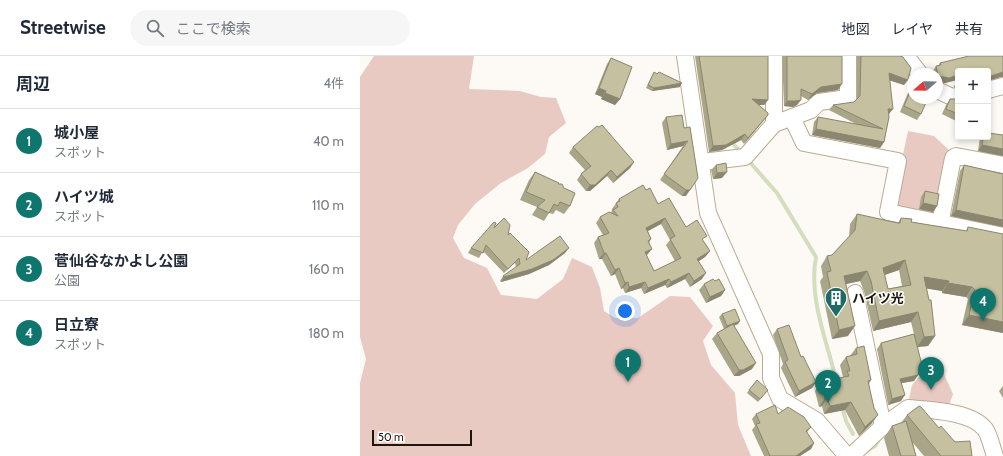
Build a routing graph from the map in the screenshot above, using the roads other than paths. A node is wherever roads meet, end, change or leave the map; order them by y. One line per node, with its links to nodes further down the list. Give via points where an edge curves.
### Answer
1 (685, 56): 12 (street)
2 (774, 56): 11 (street)
3 (848, 56): 10 (street, via 848,98 819,102 811,110)
4 (906, 56): 5 (street)
5 (915, 68)
6 (1003, 86): 7 (street)
7 (991, 89)
8 (943, 93): 9 (street)
9 (955, 97)
10 (792, 118): 11 (street); 14 (street, via 804,143 898,161 888,212)
11 (774, 124): 12 (street, via 745,157)
12 (702, 162): 18 (street, via 708,213 770,354 771,378 780,399 817,421)
13 (1003, 165): 14 (street, via 956,156 952,158)
14 (940, 224): 15 (street)
15 (1003, 236)
16 (855, 293): 17 (street)
17 (883, 426): 19 (street); 20 (street, via 908,408 952,414 973,420 986,430)
18 (846, 456)
19 (851, 456)
20 (995, 456)

